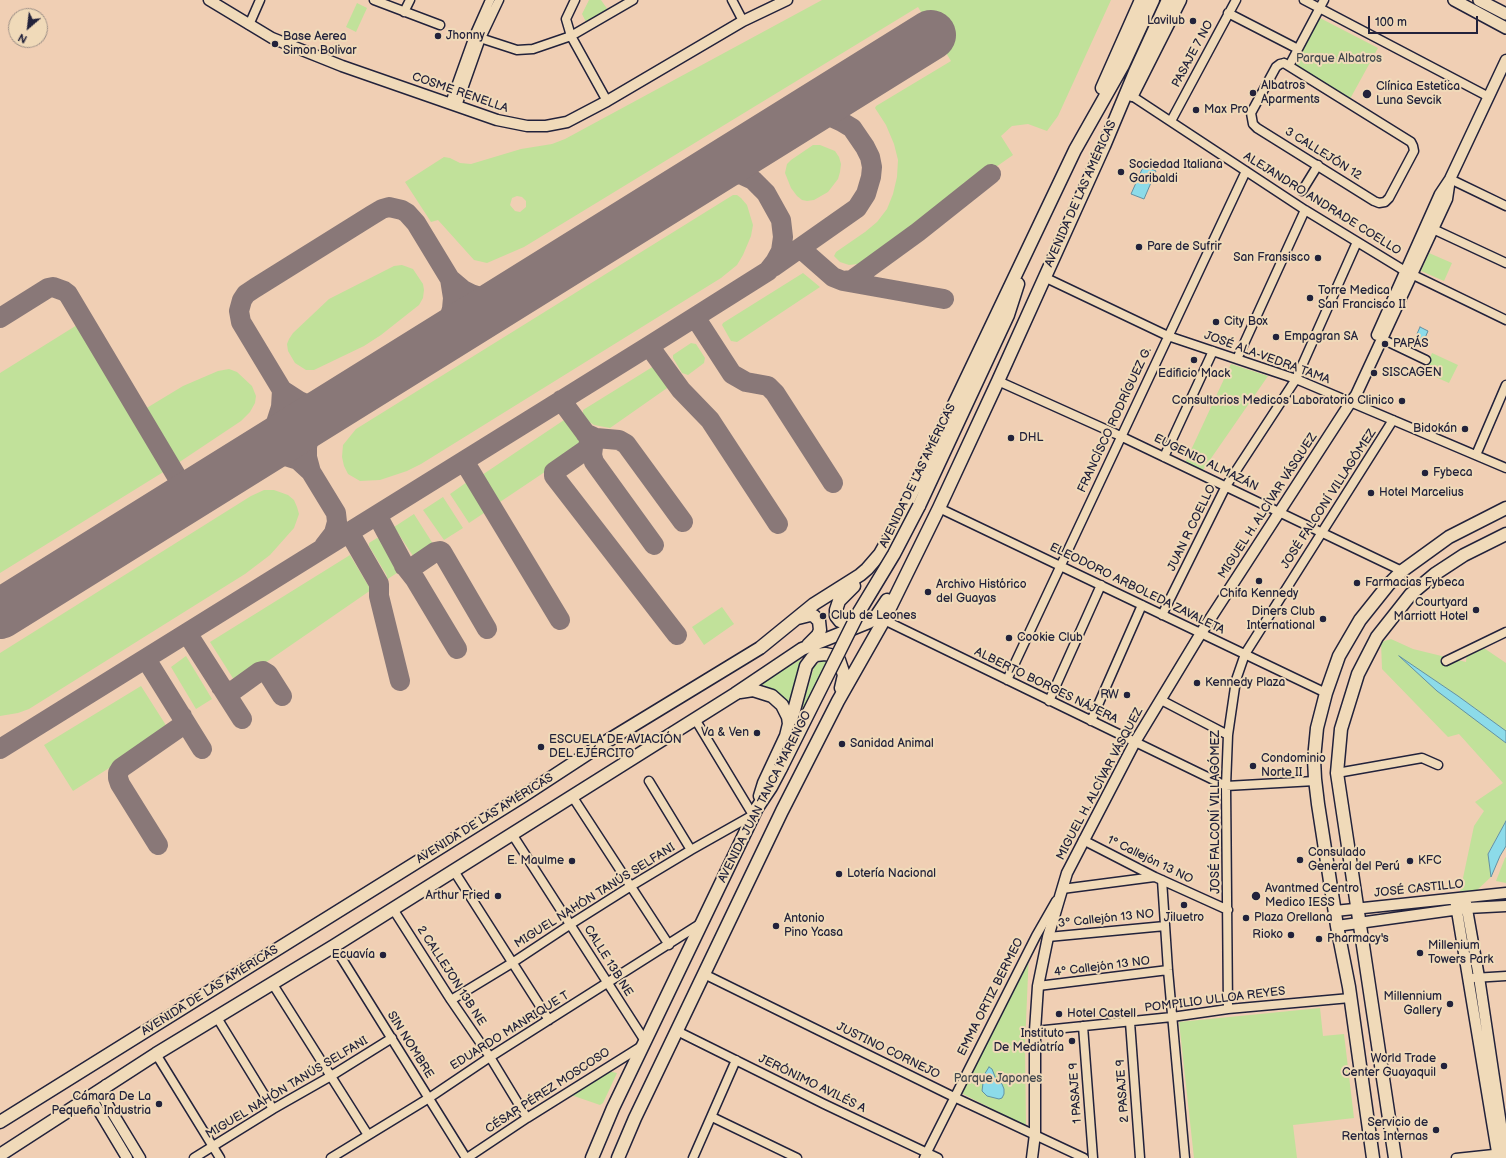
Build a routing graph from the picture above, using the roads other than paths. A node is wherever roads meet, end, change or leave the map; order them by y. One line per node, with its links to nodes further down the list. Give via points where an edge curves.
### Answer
1 (209, 0): 26 (street, COSME RENELLA)
2 (260, 0): 26 (street)
3 (374, 0): 21 (street)
4 (410, 0): 21 (street)
5 (490, 0): 29 (street)
6 (499, 0): 29 (street)
7 (575, 0): 28 (street, via 566,18)
8 (633, 0): 28 (street)
9 (732, 0): 24 (street)
10 (787, 0): 24 (street, COSME RENELLA)
11 (1141, 0): 38 (main road)
12 (1153, 0): 38 (main road, AVENIDA DE LAS AMÉRICAS, via 1123,65)
13 (1180, 0): 33 (main road)
14 (1236, 0): 22 (street, PASAJE 7 NO)
15 (1304, 0): 20 (street)
16 (1324, 0): 20 (street)
17 (1454, 0): 27 (main road)
18 (1479, 0): 23 (main road)
19 (1167, 3): 39 (main road, AVENIDA DE LAS AMÉRICAS)
20 (1319, 9): 30 (street); 34 (street)
21 (404, 12): 25 (street)
22 (1228, 13): 30 (street); 37 (street, PASAJE 7 NO)
23 (1506, 14)
24 (743, 21): 35 (street, COSME RENELLA)
25 (440, 24)
26 (249, 25): 36 (street, COSME RENELLA, via 283,43)
27 (1506, 28)
28 (571, 36): 29 (street, via 525,50 507,48); 35 (street)
29 (477, 37): 36 (street)
30 (1298, 49): 32 (street)
31 (1506, 60): 34 (street, MIGUEL H. ALCÍVAR VÁSQUEZ)
32 (1289, 66): 40 (street, 3 CALLEJÓN 12, via 1284,63 1276,67 1251,113 1254,124); 40 (street, 3 CALLEJÓN 12, via 1411,142 1414,151 1389,198 1379,203)
33 (1132, 96): 37 (street, ALEJANDRO ANDRADE COELLO); 39 (main road)
34 (1489, 97): 42 (street, MIGUEL H. ALCÍVAR VÁSQUEZ)
35 (607, 101): 36 (street, COSME RENELLA, via 568,122 546,126 513,124)
36 (453, 105)
37 (1171, 120): 41 (street, ALEJANDRO ANDRADE COELLO)
38 (1082, 136): 47 (main road, AVENIDA DE LAS AMÉRICAS)
39 (1104, 146): 51 (main road, AVENIDA DE LAS AMÉRICAS)
40 (1318, 165): 43 (street)
41 (1246, 171): 45 (street, ALEJANDRO ANDRADE COELLO); 53 (street, FRANCÍSCO RODRÍGUEZ G.)
42 (1450, 178): 44 (street); 46 (street, MIGUEL H. ALCÍVAR VÁSQUEZ, via 1446,199); 50 (street, MIGUEL H. ALCÍVAR VÁSQUEZ, via 1440,194)
43 (1302, 191)
44 (1506, 206)
45 (1304, 210): 48 (street, ALEJANDRO ANDRADE COELLO); 56 (street)
46 (1433, 229): 49 (street); 50 (street, MIGUEL H. ALCÍVAR VÁSQUEZ)
47 (1036, 232): 63 (main road, AVENIDA DE LAS AMÉRICAS, via 1008,315); 65 (main road, AVENIDA DE LAS AMÉRICAS)
48 (1357, 242): 50 (street, ALEJANDRO ANDRADE COELLO); 58 (street, JUAN R COELLO)
49 (1506, 263)
50 (1409, 273): 52 (street, ALEJANDRO ANDRADE COELLO); 54 (street, MIGUEL H. ALCÍVAR VÁSQUEZ); 61 (street, MIGUEL H. ALCÍVAR VÁSQUEZ, via 1351,394)
51 (1044, 277): 53 (street, JOSÉ ALA-VEDRA TAMA); 59 (main road, AVENIDA DE LAS AMÉRICAS)
52 (1506, 320)
53 (1168, 336): 55 (street, JOSÉ ALA-VEDRA TAMA); 64 (street, FRANCÍSCO RODRÍGUEZ G.)
54 (1382, 339): 57 (street); 61 (street, MIGUEL H. ALCÍVAR VÁSQUEZ)
55 (1213, 351): 56 (street, JOSÉ ALA-VEDRA TAMA); 67 (street)
56 (1237, 359): 58 (street, JOSÉ ALA-VEDRA TAMA)
57 (1426, 360)
58 (1296, 379): 61 (street, JOSÉ ALA-VEDRA TAMA); 69 (street, JUAN R COELLO)
59 (998, 381): 64 (street, EUGENIO ALMAZÁN); 71 (main road, AVENIDA DE LAS AMÉRICAS)
60 (1506, 385): 66 (street)
61 (1350, 403): 62 (street, JOSÉ ALA-VEDRA TAMA); 73 (street, MIGUEL H. ALCÍVAR VÁSQUEZ)
62 (1393, 420): 66 (street, JOSÉ ALA-VEDRA TAMA); 75 (street, JOSÉ FALCONÍ VILLAGÓMEZ)
63 (958, 423): 65 (main road); 70 (main road, AVENIDA DE LAS AMÉRICAS)
64 (1122, 436): 67 (street, EUGENIO ALMAZÁN); 79 (street, FRANCÍSCO RODRÍGUEZ G.)
65 (931, 451): 78 (main road, AVENIDA DE LAS AMÉRICAS)
66 (1476, 454): 68 (street, JOSÉ ALA-VEDRA TAMA)
67 (1164, 457): 69 (street, EUGENIO ALMAZÁN)
68 (1506, 468)
69 (1226, 486): 73 (street, EUGENIO ALMAZÁN); 83 (street, JUAN R COELLO)
70 (919, 506): 108 (main road, AVENIDA JUAN TANCA MARENGO, bridge, via 848,633 771,787)
71 (939, 508): 79 (street, ELEODORO ARBOLEDA ZAVALETA); 84 (main road, AVENIDA DE LAS AMÉRICAS, via 912,563)
72 (1506, 508): 80 (main road, via 1449,537)
73 (1280, 512): 75 (street, EUGENIO ALMAZÁN); 87 (street, MIGUEL H. ALCÍVAR VÁSQUEZ)
74 (1506, 526): 77 (main road)
75 (1321, 532): 80 (street, EUGENIO ALMAZÁN); 89 (street, JOSÉ FALCONÍ VILLAGÓMEZ)
76 (1506, 534): 77 (main road)
77 (1484, 544): 103 (main road, via 1435,574 1411,594 1377,637 1358,674 1341,729)
78 (880, 554): 84 (main road, via 870,569 842,597 836,610 836,616 848,625); 85 (main road, AVENIDA DE LAS AMÉRICAS, via 860,575)
79 (1060, 566): 81 (street, ELEODORO ARBOLEDA ZAVALETA); 91 (street, FRANCÍSCO RODRÍGUEZ G.)
80 (1402, 571): 92 (main road, via 1388,584 1360,620 1339,656)
81 (1101, 585): 82 (street, ELEODORO ARBOLEDA ZAVALETA); 96 (street)
82 (1142, 605): 83 (street, ELEODORO ARBOLEDA ZAVALETA); 98 (street)
83 (1162, 615): 87 (street, ELEODORO ARBOLEDA ZAVALETA)
84 (880, 617): 88 (main road, AVENIDA DE LAS AMÉRICAS); 91 (street, ALBERTO BORGES NÁJERA); 95 (main road, AVENIDA JUAN TANCA MARENGO)
85 (797, 618): 88 (main road, via 805,615 814,616 820,626 815,638); 162 (main road, AVENIDA DE LAS AMÉRICAS, via 760,648)
86 (1506, 632): 90 (street)
87 (1201, 633): 89 (street, ELEODORO ARBOLEDA ZAVALETA); 94 (street, MIGUEL H. ALCÍVAR VÁSQUEZ)
88 (802, 649): 93 (main road, AVENIDA DE LAS AMÉRICAS)
89 (1245, 654): 92 (street, ELEODORO ARBOLEDA ZAVALETA); 99 (street, JOSÉ FALCONÍ VILLAGÓMEZ, via 1236,680)
90 (1446, 661)
91 (1007, 680): 96 (street, ALBERTO BORGES NÁJERA)
92 (1326, 693): 105 (main road, via 1317,728)
93 (736, 694): 97 (main road, AVENIDA DE LAS AMÉRICAS); 100 (main road, via 753,690 766,693 778,700 788,717)
94 (1161, 700): 99 (street); 101 (street, MIGUEL H. ALCÍVAR VÁSQUEZ)
95 (838, 701): 100 (main road, via 844,675 841,663 830,654 816,655 806,666); 133 (main road, AVENIDA JUAN TANCA MARENGO)
96 (1049, 701): 98 (street, ALBERTO BORGES NÁJERA)
97 (695, 719): 107 (main road, AVENIDA DE LAS AMÉRICAS); 108 (street)
98 (1091, 721): 101 (street, ALBERTO BORGES NÁJERA)
99 (1228, 735): 106 (street, JOSÉ FALCONÍ VILLAGÓMEZ)
100 (786, 736): 108 (main road, via 764,783)
101 (1135, 742): 106 (street, ALBERTO BORGES NÁJERA); 110 (street, MIGUEL H. ALCÍVAR VÁSQUEZ)
102 (1438, 765): 103 (street, via 1422,758)
103 (1337, 773): 120 (main road)
104 (648, 781): 111 (street)
105 (1315, 781): 106 (street, ALBERTO BORGES NÁJERA); 122 (main road)
106 (1226, 786): 121 (street, JOSÉ FALCONÍ VILLAGÓMEZ)
107 (572, 796): 109 (main road, AVENIDA DE LAS AMÉRICAS); 114 (street)
108 (755, 811): 111 (street, MIGUEL NAHÓN TANÚS SELFANI); 124 (main road, AVENIDA JUAN TANCA MARENGO)
109 (512, 834): 112 (main road, AVENIDA DE LAS AMÉRICAS); 123 (street, CALLE 13B NE)
110 (1083, 840): 113 (street, 1º Callejón 13 NO); 115 (street, MIGUEL H. ALCÍVAR VÁSQUEZ)
111 (691, 850): 114 (street, MIGUEL NAHÓN TANÚS SELFANI)
112 (454, 870): 119 (main road, AVENIDA DE LAS AMÉRICAS); 131 (street)
113 (1158, 879): 115 (street); 121 (street, 1º Callejón 13 NO); 126 (street)
114 (631, 886): 123 (street, MIGUEL NAHÓN TANÚS SELFANI); 129 (street)
115 (1061, 890): 128 (street, MIGUEL H. ALCÍVAR VÁSQUEZ); 156 (street, EMMA ORTIZ BERMEO)
116 (1506, 893): 117 (street, JOSÉ CASTILLO)
117 (1461, 904): 118 (street, JOSÉ CASTILLO); 120 (street, JOSÉ CASTILLO); 125 (street, JOSÉ CASTILLO); 135 (street)
118 (1506, 906)
119 (393, 909): 130 (main road, AVENIDA DE LAS AMÉRICAS); 140 (street, 2 CALLEJON 13B NE)
120 (1358, 909): 122 (street, JOSÉ CASTILLO); 125 (main road)
121 (1228, 910): 141 (street, JOSÉ FALCONÍ VILLAGÓMEZ)
122 (1335, 911): 127 (main road)
123 (570, 924): 131 (street, MIGUEL NAHÓN TANÚS SELFANI); 137 (street, CALLE 13B NE)
124 (701, 924): 129 (street, EDUARDO MANRIQUE T); 150 (main road, AVENIDA JUAN TANCA MARENGO)
125 (1359, 924): 127 (street, JOSÉ CASTILLO); 186 (main road)
126 (1165, 926): 128 (street, 3º Callejón 13 NO); 132 (street)
127 (1337, 926): 139 (main road)
128 (1048, 937): 138 (street, MIGUEL H. ALCÍVAR VÁSQUEZ)
129 (669, 945): 137 (street, EDUARDO MANRIQUE T)
130 (334, 946): 136 (main road, AVENIDA DE LAS AMÉRICAS); 149 (street, SIN NOMBRE)
131 (512, 963): 140 (street, MIGUEL NAHÓN TANÚS SELFANI); 144 (street)
132 (1168, 970): 138 (street, 4º Callejón 13 NO); 143 (street)
133 (704, 974): 147 (main road, AVENIDA JUAN TANCA MARENGO); 156 (street, JUSTINO CORNEJO)
134 (1506, 976): 135 (street)
135 (1474, 978): 168 (street)
136 (272, 983): 142 (main road, AVENIDA DE LAS AMÉRICAS); 154 (street)
137 (608, 984): 144 (street, EDUARDO MANRIQUE T); 150 (street, CALLE 13B NE)
138 (1038, 986): 148 (street, MIGUEL H. ALCÍVAR VÁSQUEZ)
139 (1350, 998): 141 (street, POMPILIO ULLOA REYES); 185 (main road)
140 (451, 1000): 152 (street, 2 CALLEJON 13B NE)
141 (1228, 1009): 143 (street, POMPILIO ULLOA REYES)
142 (216, 1016): 151 (main road, AVENIDA DE LAS AMÉRICAS); 159 (street)
143 (1172, 1017): 145 (street, POMPILIO ULLOA REYES); 184 (street)
144 (549, 1020): 152 (street, EDUARDO MANRIQUE T)
145 (1130, 1022): 146 (street, POMPILIO ULLOA REYES); 183 (street, 2 PASAJE 9)
146 (1083, 1026): 148 (street, POMPILIO ULLOA REYES); 182 (street, 1 PASAJE 9)
147 (677, 1031): 153 (street, JERÓNIMO AVILÉS A); 176 (main road, AVENIDA JUAN TANCA MARENGO)
148 (1035, 1031): 163 (street, MIGUEL H. ALCÍVAR VÁSQUEZ)
149 (392, 1038): 154 (street, MIGUEL NAHÓN TANÚS SELFANI); 157 (street, SIN NOMBRE)
150 (644, 1043): 161 (street, CÉSAR PÉREZ MOSCOSO); 175 (main road, AVENIDA JUAN TANCA MARENGO)
151 (156, 1054): 155 (main road, AVENIDA DE LAS AMÉRICAS); 165 (street)
152 (490, 1057): 157 (street, EDUARDO MANRIQUE T); 161 (street, 2 CALLEJON 13B NE)
153 (736, 1060): 160 (street); 167 (street, JERÓNIMO AVILÉS A)
154 (331, 1076): 159 (street, MIGUEL NAHÓN TANÚS SELFANI); 164 (street)
155 (106, 1085): 158 (main road, AVENIDA DE LAS AMÉRICAS); 170 (street, via 102,1091 103,1097)
156 (954, 1097): 163 (street, JUSTINO CORNEJO); 167 (street, EMMA ORTIZ BERMEO)
157 (429, 1098): 164 (street, EDUARDO MANRIQUE T); 174 (street, SIN NOMBRE)
158 (82, 1100): 166 (main road, AVENIDA DE LAS AMÉRICAS); 169 (street, via 94,1103)
159 (273, 1109): 165 (street, MIGUEL NAHÓN TANÚS SELFANI)
160 (712, 1117): 177 (street); 178 (street)
161 (527, 1118): 174 (street, CÉSAR PÉREZ MOSCOSO)
162 (0, 1122)
163 (1035, 1134): 180 (street, MIGUEL H. ALCÍVAR VÁSQUEZ); 181 (street, JUSTINO CORNEJO)
164 (368, 1135): 173 (street, EDUARDO MANRIQUE T)
165 (214, 1147): 171 (street, MIGUEL NAHÓN TANÚS SELFANI); 172 (street)
166 (0, 1155)
167 (925, 1155): 179 (street, JERÓNIMO AVILÉS A)
168 (1502, 1155): 187 (street)
169 (127, 1158)
170 (140, 1158)
171 (194, 1158)
172 (220, 1158)
173 (331, 1158)
174 (467, 1158)
175 (592, 1158)
176 (618, 1158)
177 (693, 1158)
178 (797, 1158)
179 (938, 1158)
180 (1032, 1158)
181 (1084, 1158)
182 (1093, 1158)
183 (1140, 1158)
184 (1185, 1158)
185 (1373, 1158)
186 (1395, 1158)
187 (1456, 1158)

